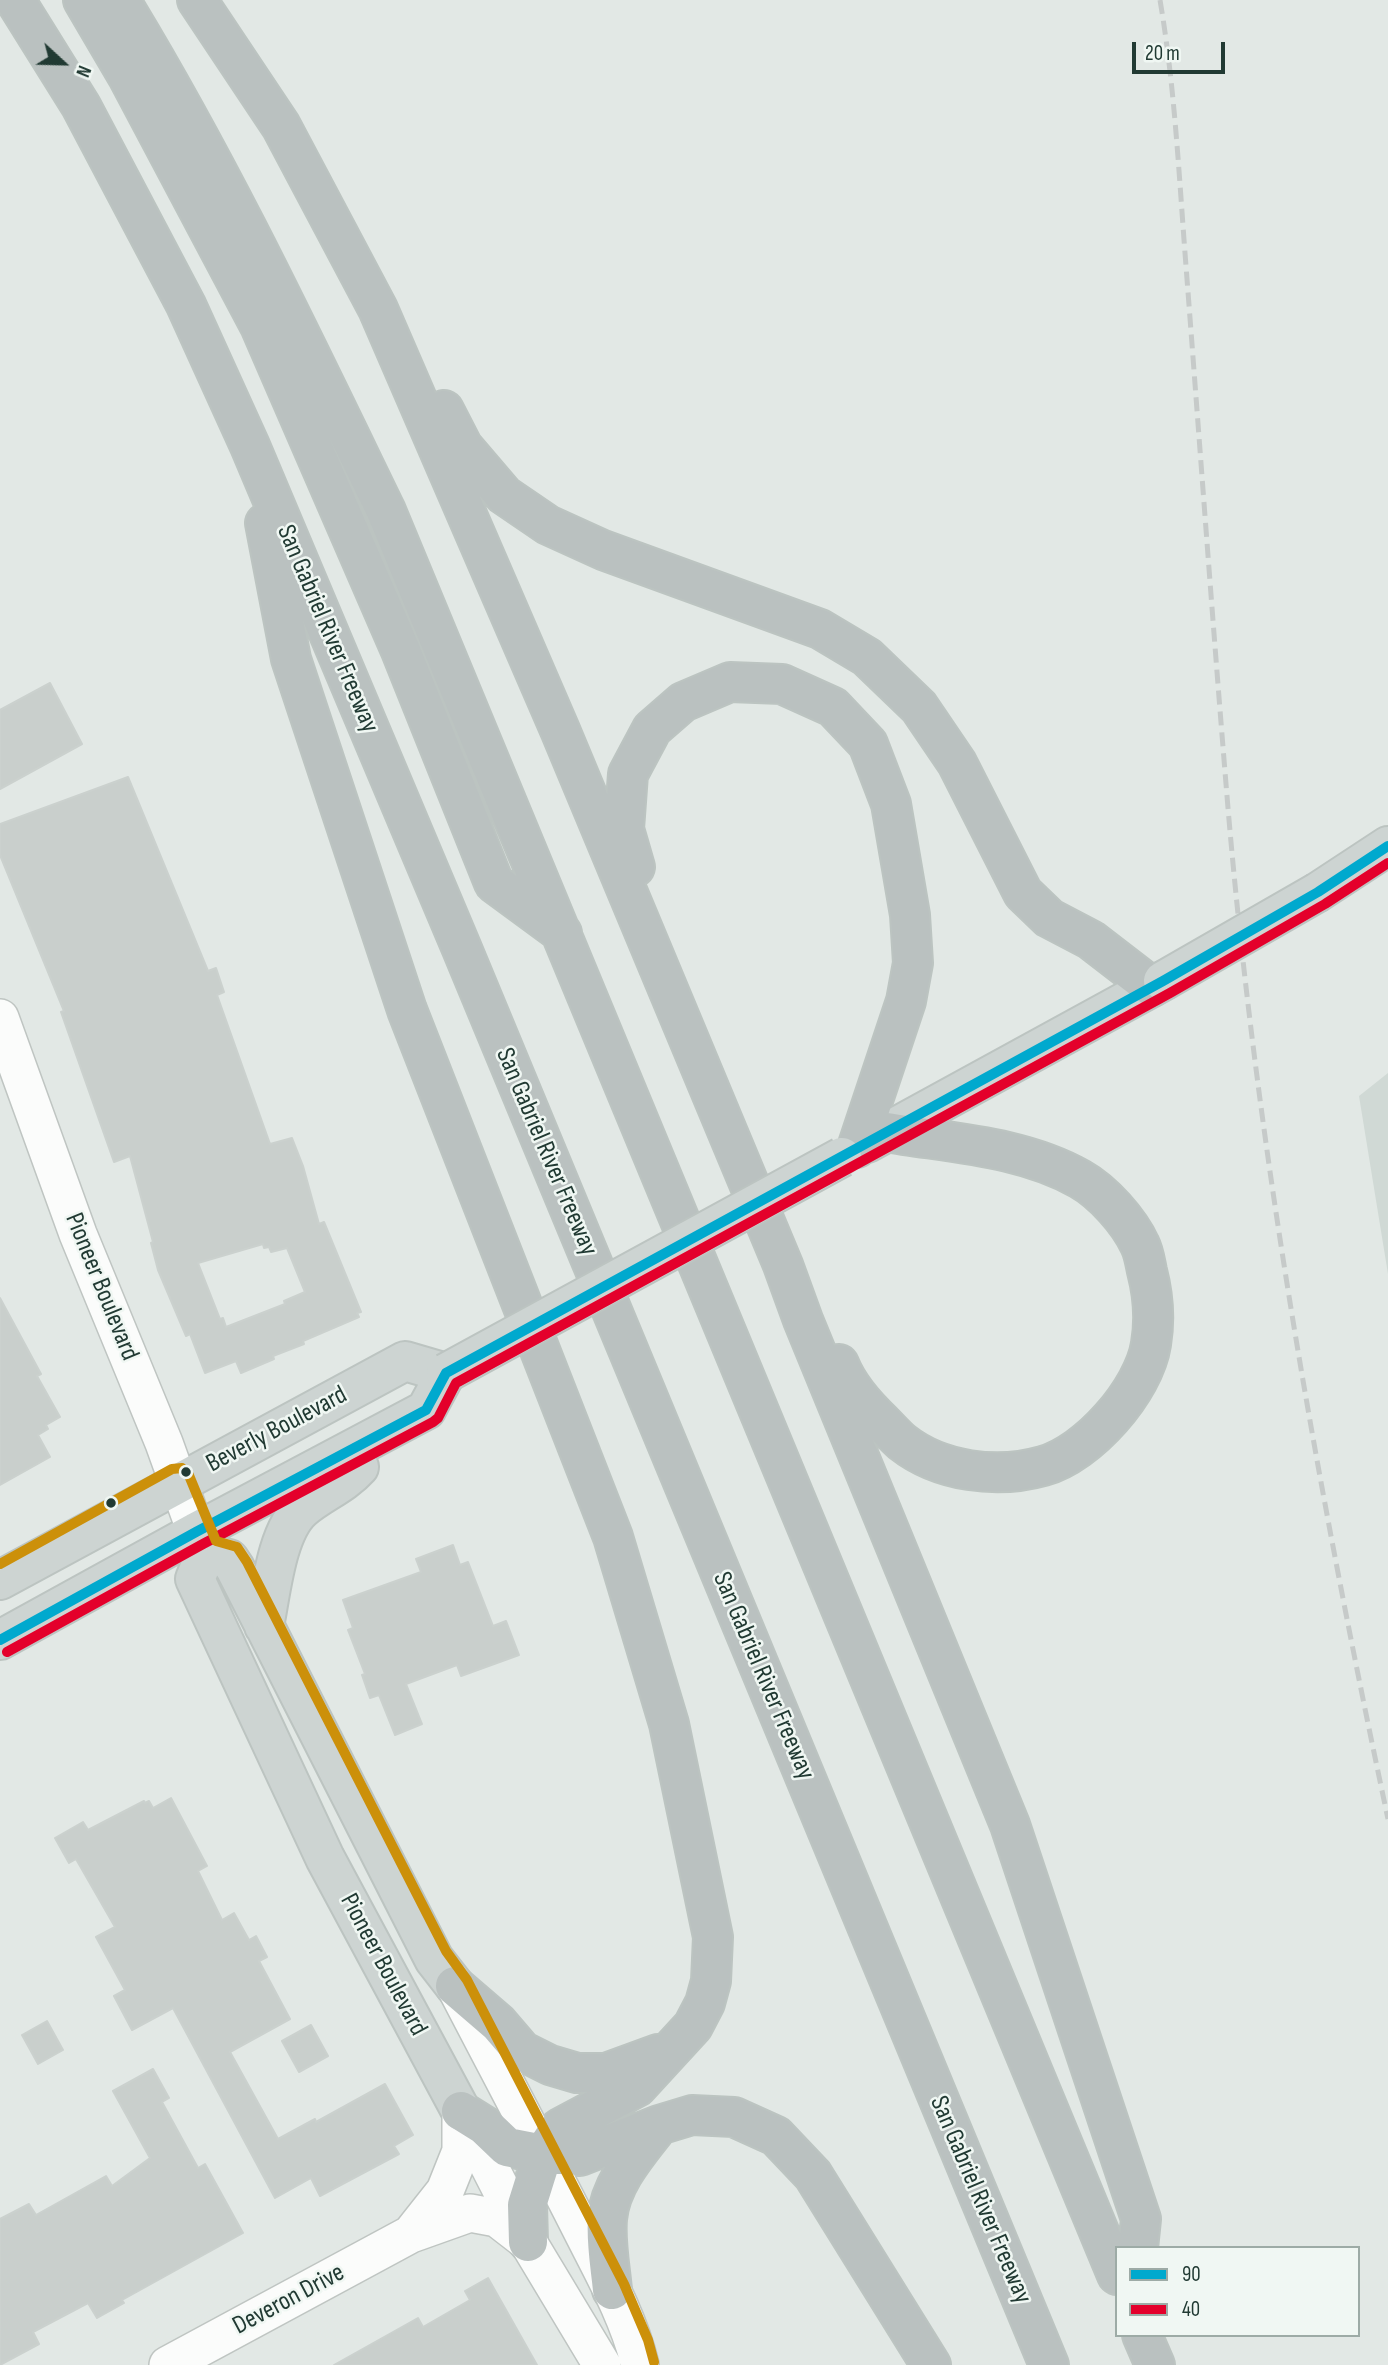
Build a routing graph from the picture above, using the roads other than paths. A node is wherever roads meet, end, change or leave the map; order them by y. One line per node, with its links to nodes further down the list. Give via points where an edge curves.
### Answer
1 (15, 0): 7 (highway, San Gabriel River Freeway, via 81,106 174,282)
2 (63, 0): 10 (highway, via 138,132 296,454 478,894)
3 (83, 0): 9 (highway, via 260,326 401,651 494,883)
4 (120, 0): 9 (highway, via 171,83 241,217 386,511)
5 (197, 0): 6 (highway, via 281,127)
6 (378, 309): 11 (highway, via 438,399 463,447 505,495 548,525 603,550 820,629 867,657 919,707 957,763 1023,893 1049,918); 13 (highway)
7 (250, 446): 10 (highway, San Gabriel River Freeway); 24 (highway, via 292,659 407,1010 613,1537 669,1724 713,1937 705,2003)
8 (1388, 846): 11 (main road, bridge, via 1318,892)
9 (562, 933): 31 (highway)
10 (462, 949): 38 (highway, San Gabriel River Freeway)
11 (1157, 984): 14 (main road)
12 (0, 1018): 18 (street, Pioneer Boulevard, via 78,1234)
13 (681, 1020): 14 (highway, via 624,829 628,774 652,729 683,702 730,682 782,684 833,706 869,744 891,804 910,915 913,963); 15 (highway)
14 (862, 1146): 15 (highway, via 1007,1152 1047,1163 1082,1180 1113,1205 1140,1245 1153,1294 1151,1346 1135,1386 1113,1417 1083,1445 1044,1466 990,1474 940,1463 902,1443 871,1412 845,1378 816,1312); 16 (main road, bridge)
15 (783, 1265): 30 (highway, via 1010,1825 1141,2219)
16 (446, 1373): 17 (main road, Beverly Boulevard, via 426,1410); 18 (main road, Beverly Boulevard, via 405,1361)
17 (392, 1429): 19 (main road, Beverly Boulevard); 21 (main road, via 355,1471 300,1510 288,1528)
18 (178, 1482): 19 (street, Pioneer Boulevard); 20 (main road, Beverly Boulevard)
19 (201, 1543): 21 (main road, Pioneer Boulevard, via 229,1559); 22 (main road, Beverly Boulevard); 25 (main road, Pioneer Boulevard, via 195,1579 325,1858)
20 (0, 1580)
21 (264, 1626): 23 (main road, Pioneer Boulevard, via 434,1959)
22 (0, 1640)
23 (455, 1986): 24 (highway, via 499,2023 522,2051 550,2065 578,2073 606,2073); 27 (street, Pioneer Boulevard)
24 (673, 2049): 27 (highway, via 637,2087 560,2128)
25 (461, 2111): 27 (highway, via 507,2147); 28 (street, Deveron Drive, via 461,2151 445,2191); 29 (street, Pioneer Boulevard)
26 (659, 2125): 27 (highway, via 580,2156); 32 (highway, via 629,2163 607,2219); 37 (highway, via 692,2115 734,2117 776,2136 813,2175)
27 (543, 2154): 29 (highway, via 527,2205); 32 (street, Pioneer Boulevard)
28 (411, 2234): 29 (street, Deveron Drive, via 470,2213 497,2218); 34 (street, Deveron Drive)
29 (528, 2242): 35 (street, Pioneer Boulevard)
30 (1138, 2246)
31 (1115, 2270)
32 (612, 2290): 36 (street, Pioneer Boulevard)
33 (1143, 2337): 39 (highway)
34 (168, 2365)
35 (602, 2365)
36 (640, 2365)
37 (931, 2365)
38 (1049, 2365)
39 (1155, 2365)

